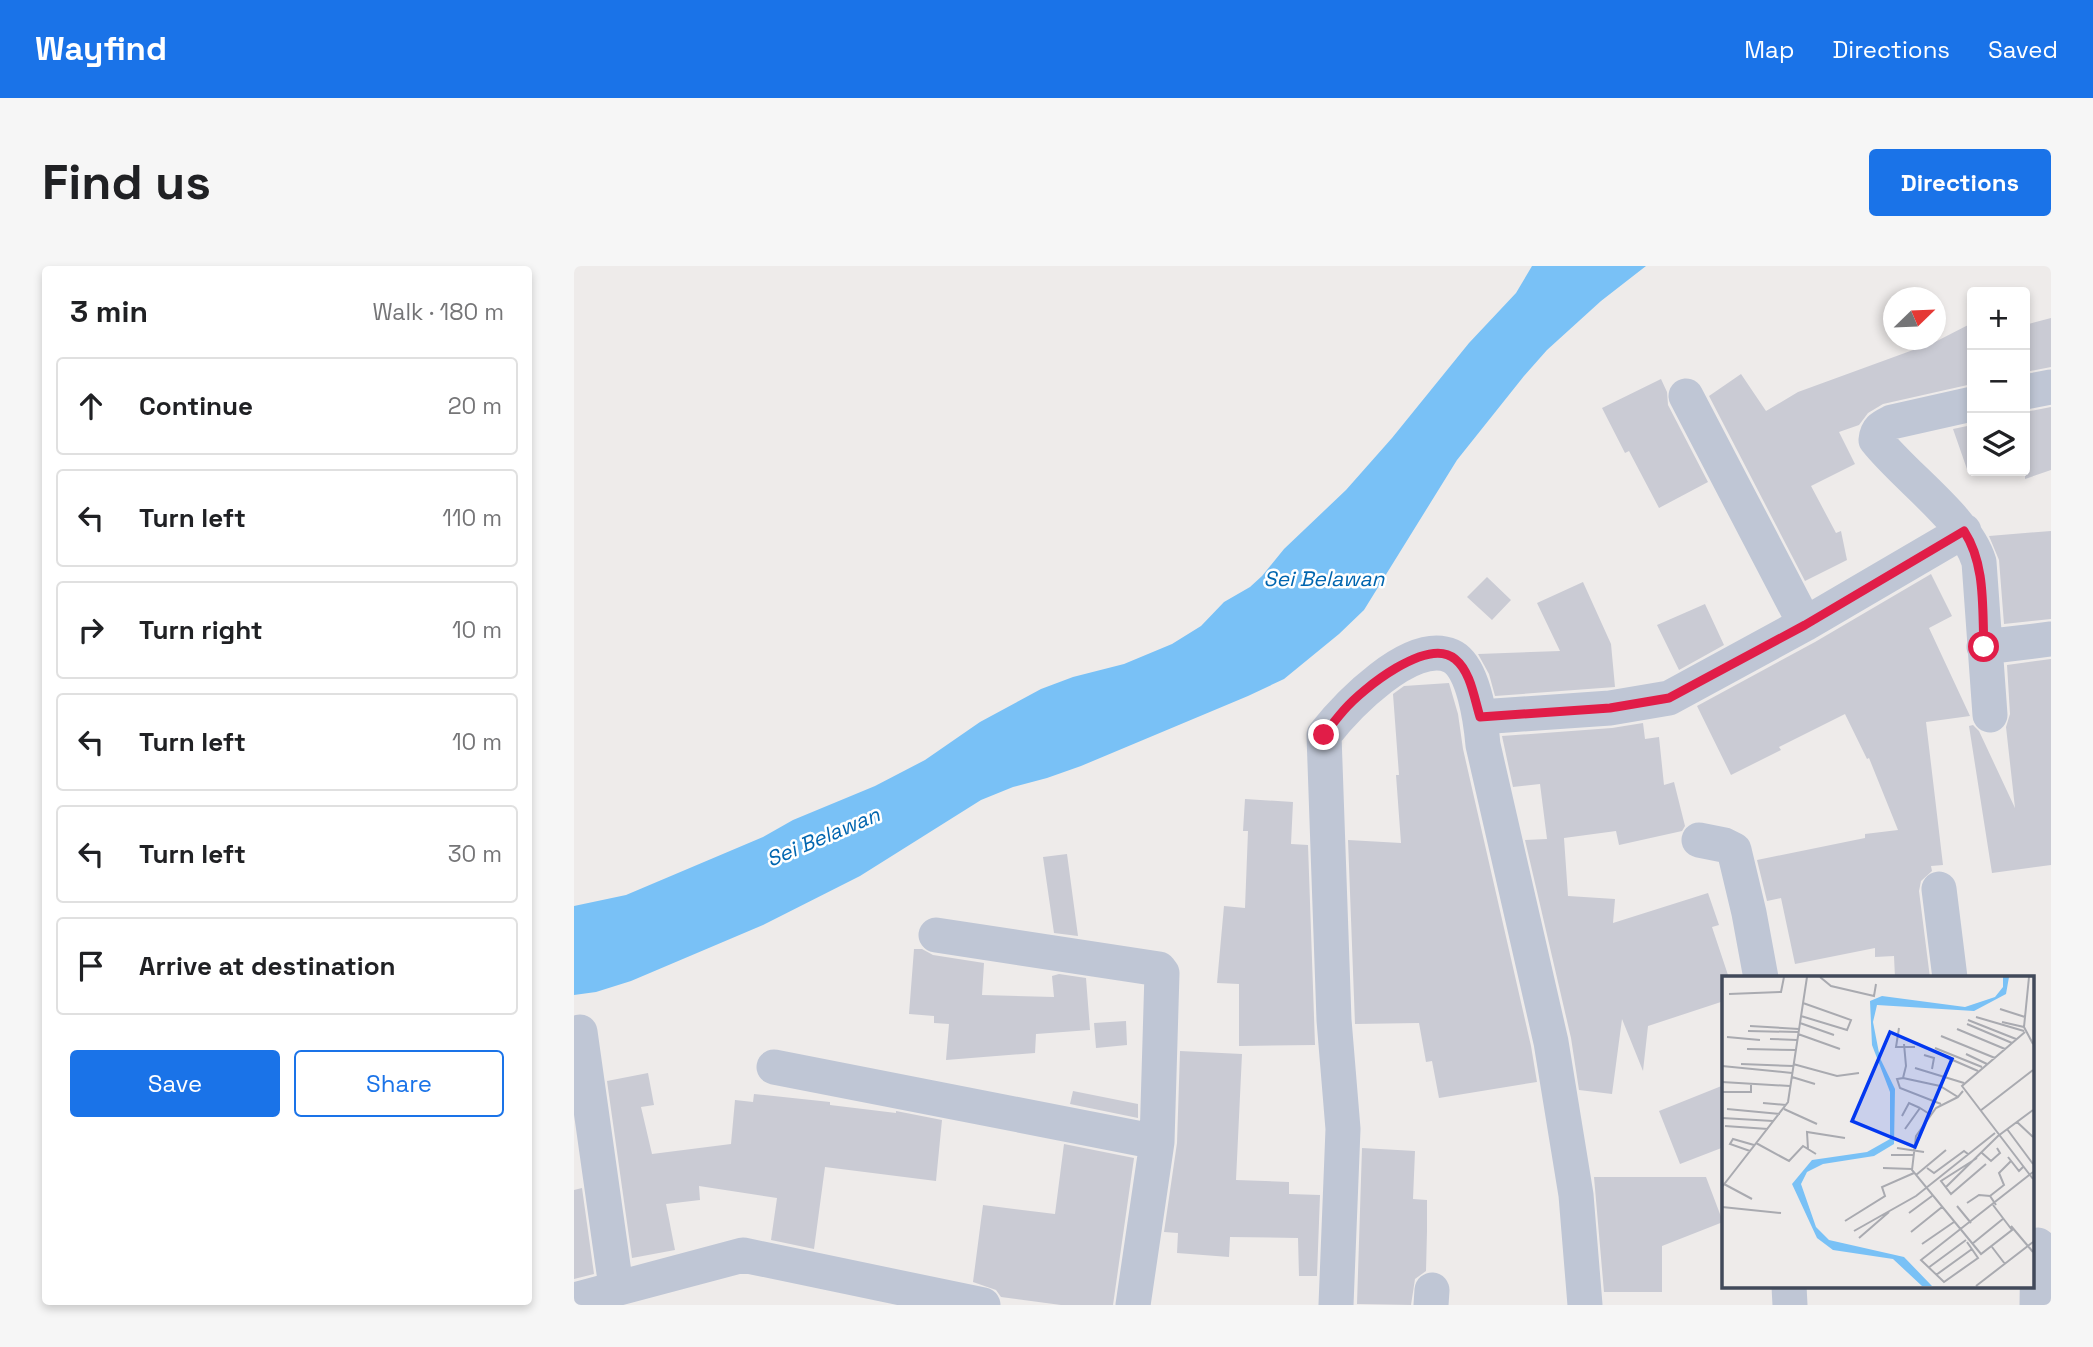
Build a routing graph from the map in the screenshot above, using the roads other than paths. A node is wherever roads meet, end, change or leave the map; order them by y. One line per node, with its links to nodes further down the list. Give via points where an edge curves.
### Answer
1 (2051, 387): 2 (street)
2 (2030, 392)
3 (1686, 396): 6 (street)
4 (1967, 405): 5 (street, via 1892,422 1881,427 1876,440)
5 (1964, 531): 6 (street); 8 (street, via 1979,562)
6 (1805, 625): 10 (street, via 1669,698 1610,708)
7 (2051, 639): 8 (street)
8 (1984, 647): 9 (street)
9 (1990, 715)
10 (1480, 717): 25 (street, via 1465,670 1452,656 1433,653 1388,673 1345,708 1324,735 1334,1020 1343,1129); 26 (street, via 1550,1042 1576,1195)
11 (1699, 840): 14 (street, via 1734,850)
12 (1940, 889): 15 (street)
13 (936, 935): 18 (street, via 1159,969)
14 (1761, 976)
15 (1950, 976)
16 (580, 1032): 20 (street)
17 (774, 1067): 18 (street)
18 (1157, 1142): 24 (street)
19 (2038, 1245): 28 (street)
20 (616, 1287): 22 (street); 23 (street, via 743,1255)
21 (1789, 1287): 27 (street)
22 (574, 1300)
23 (983, 1305)
24 (1133, 1305)
25 (1336, 1305)
26 (1585, 1305)
27 (1790, 1305)
28 (2037, 1305)

